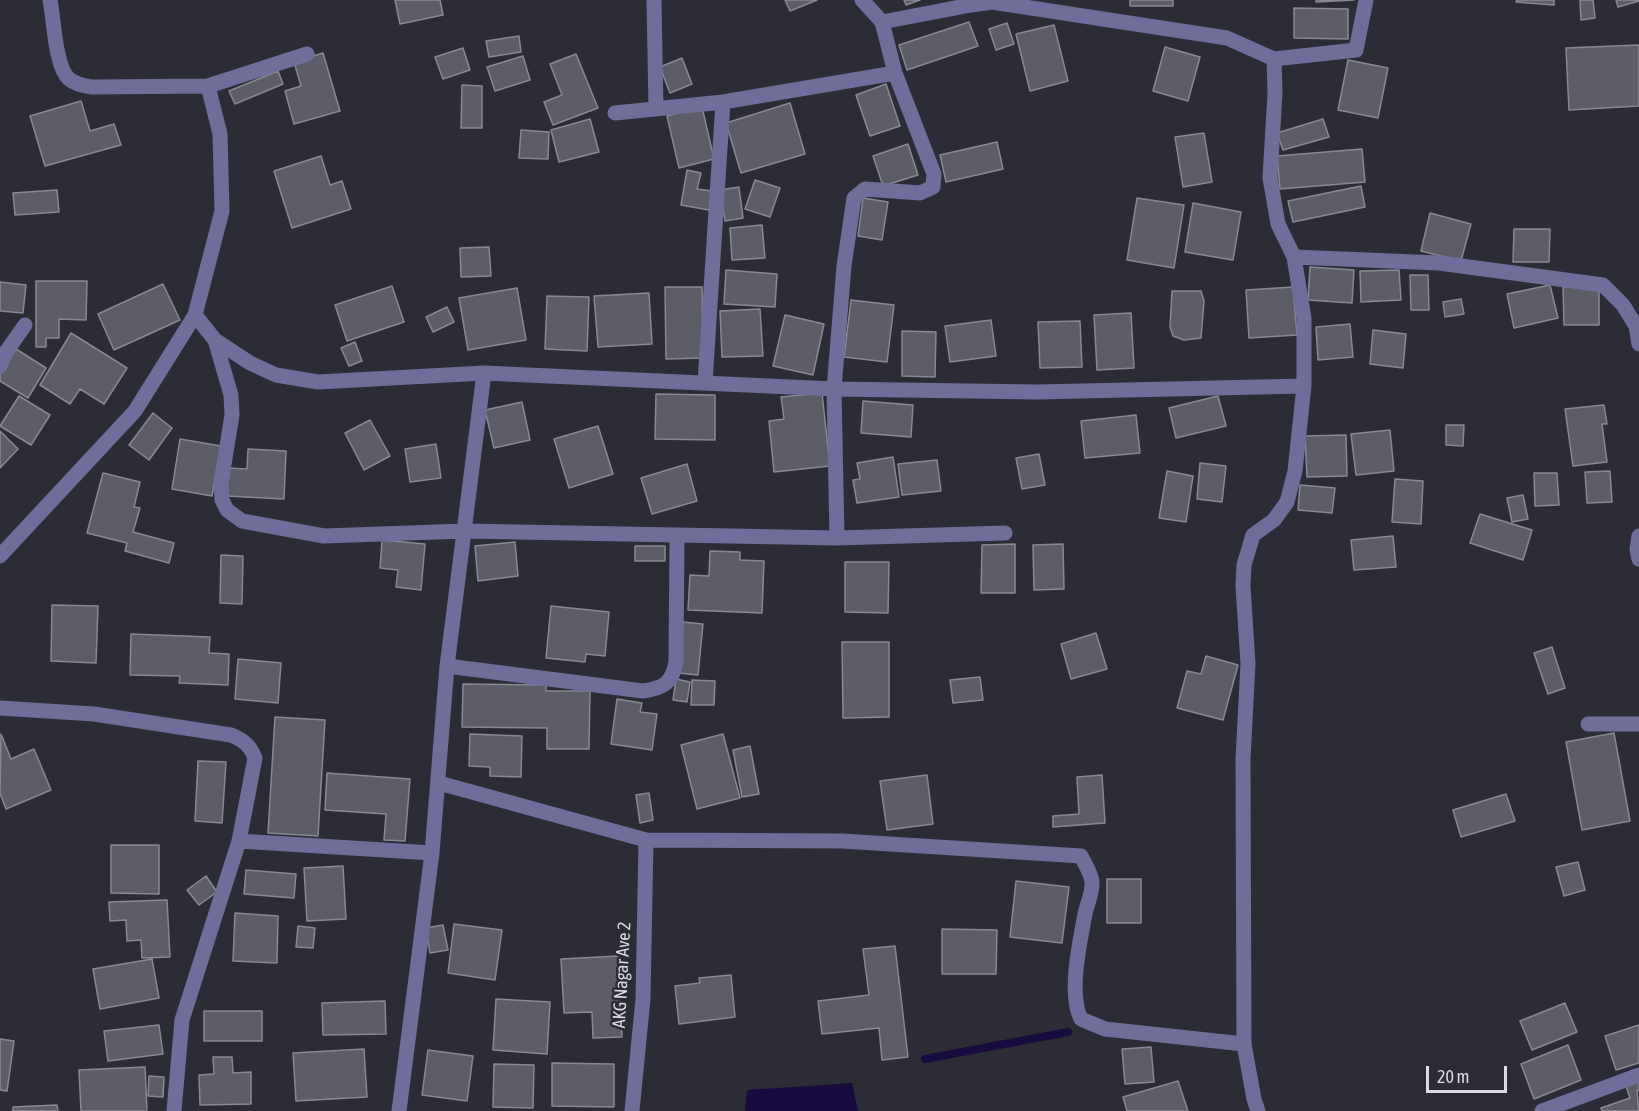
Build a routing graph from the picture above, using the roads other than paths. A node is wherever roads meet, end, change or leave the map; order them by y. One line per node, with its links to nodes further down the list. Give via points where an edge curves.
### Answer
1 (50, 0): 9 (street, via 62,67 68,78 92,87)
2 (654, 0): 11 (street)
3 (862, 0): 5 (street)
4 (1366, 0): 7 (street, via 1356,50)
5 (882, 22): 7 (street, via 992,2 1227,38); 8 (street)
6 (308, 54): 9 (street)
7 (1274, 59): 13 (street, via 1270,178 1278,224)
8 (895, 74): 10 (street); 22 (street, via 934,174 933,187 920,193 866,189 854,198)
9 (208, 86): 14 (street, via 220,134 222,212)
10 (723, 102): 11 (street); 20 (street)
11 (656, 109): 12 (street)
12 (615, 113)
13 (1294, 257): 17 (street, via 1439,262 1603,285 1623,305 1636,326); 21 (street, via 1304,318)
14 (195, 315): 16 (street); 28 (street, via 135,411)
15 (26, 325): 18 (street)
16 (215, 340): 19 (street, via 276,375 318,382); 23 (street, via 231,395 232,415 222,483 222,500 227,510 242,521 324,536)
17 (1639, 344)
18 (2, 357)
19 (484, 374): 20 (street); 23 (street)
20 (705, 383): 22 (street)
21 (1304, 386): 22 (street, via 1037,392); 38 (street, via 1295,471 1287,502 1274,520 1253,535 1244,565 1248,664 1243,759)
22 (834, 389): 27 (street)
23 (465, 531): 25 (street); 30 (street)
24 (1005, 533): 27 (street)
25 (677, 535): 27 (street); 30 (street, via 676,662 669,681 659,689 644,691)
26 (1639, 536): 29 (street)
27 (837, 537)
28 (0, 556)
29 (1639, 559)
30 (447, 666): 34 (street)
31 (0, 708): 36 (street, via 94,714 240,738 255,758)
32 (1588, 724): 33 (street)
33 (1639, 724)
34 (439, 783): 35 (street); 37 (street)
35 (646, 840): 38 (street, via 842,841 1081,856 1092,883 1074,985 1081,1019 1105,1029); 42 (street, AKG Nagar Ave 2, via 643,999)
36 (239, 841): 37 (street); 40 (street, via 182,1020)
37 (432, 853): 41 (street)
38 (1244, 1044): 43 (street)
39 (1639, 1075): 44 (street)
40 (174, 1111)
41 (399, 1111)
42 (632, 1111)
43 (1258, 1111)
44 (1542, 1111)

